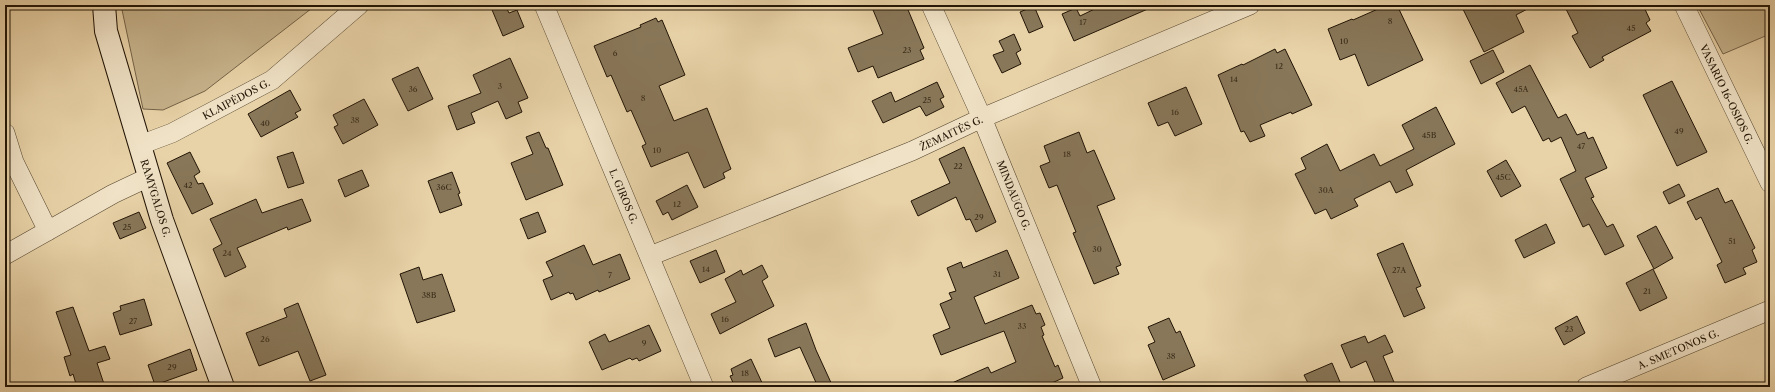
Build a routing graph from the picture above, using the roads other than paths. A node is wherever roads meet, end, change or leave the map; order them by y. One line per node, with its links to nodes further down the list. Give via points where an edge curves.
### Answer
1 (104, 5): 9 (main road, RAMYGALOS G., via 106,31)
2 (359, 5): 9 (street, KLAIPĖDOS G., via 272,80 172,133)
3 (544, 5): 14 (street, L. GIROS G.)
4 (931, 5): 7 (street, MINDAUGO G.)
5 (1250, 5): 7 (street, ŽEMAITĖS G.)
6 (1684, 5): 11 (street, VASARIO 16-OSIOS G.)
7 (982, 118): 14 (street, ŽEMAITĖS G., via 912,151); 18 (street, MINDAUGO G.)
8 (5, 133): 12 (street, via 14,162)
9 (140, 145): 10 (main road, RAMYGALOS G.)
10 (150, 177): 12 (street, via 113,194); 16 (main road, RAMYGALOS G., via 162,220)
11 (1770, 183)
12 (48, 231): 13 (street)
13 (5, 255)
14 (650, 256): 17 (street, L. GIROS G.)
15 (1770, 310): 19 (street, A. SMETONOS G.)
16 (223, 387)
17 (704, 387)
18 (1092, 387)
19 (1586, 387)

